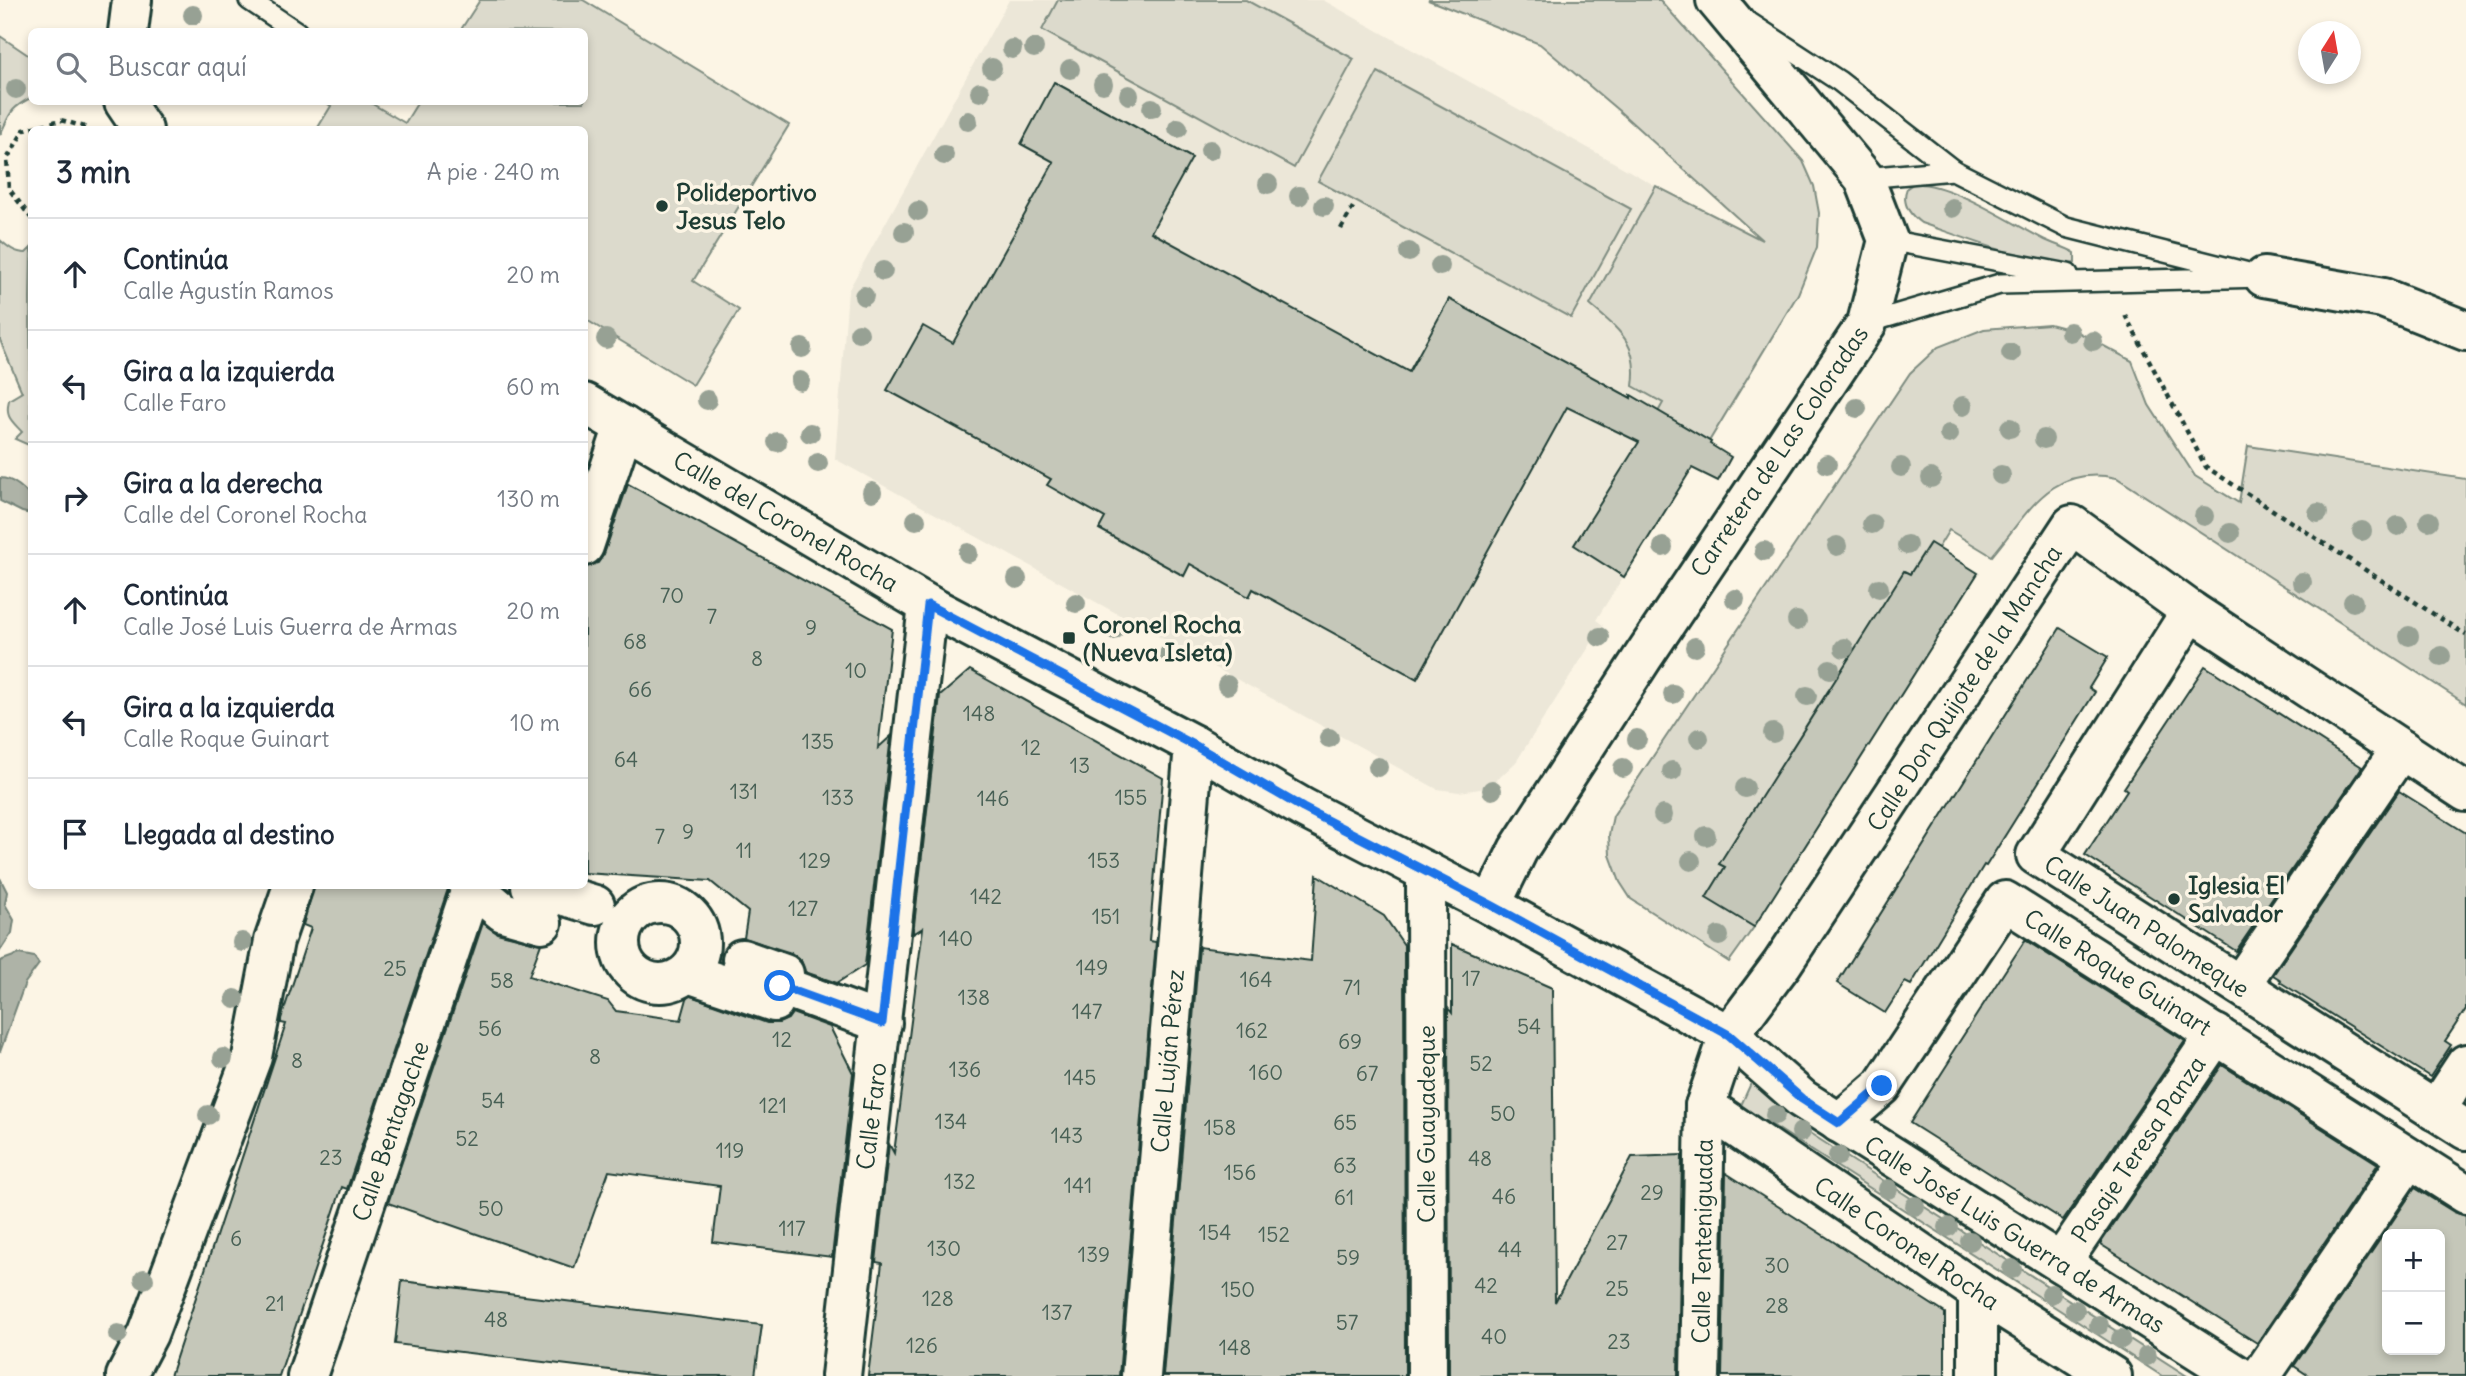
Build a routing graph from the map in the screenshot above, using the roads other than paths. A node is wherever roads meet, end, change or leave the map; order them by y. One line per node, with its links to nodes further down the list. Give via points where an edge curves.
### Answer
1 (131, 0): 4 (street)
2 (249, 0): 5 (lane)
3 (1717, 1): 10 (lane, via 1839,81); 11 (street)
4 (128, 28)
5 (291, 28)
6 (121, 105): 8 (street)
7 (124, 105): 9 (street)
8 (118, 126)
9 (141, 126)
10 (1953, 170): 11 (lane); 13 (lane, via 2066,227)
11 (1864, 178): 12 (street)
12 (1888, 240): 14 (lane); 15 (street, Carretera de Las Coloradas)
13 (2264, 277): 14 (lane); 16 (street, via 2383,298)
14 (2107, 281): 15 (lane, via 2000,284)
15 (1867, 323): 30 (street, Carretera de Las Coloradas, via 1635,668 1518,850)
16 (2466, 331)
17 (588, 405): 18 (street, Calle del Coronel Rocha)
18 (624, 426): 19 (street); 20 (street, Calle del Coronel Rocha)
19 (588, 534)
20 (928, 605): 22 (street, Calle del Coronel Rocha); 35 (street, Calle Faro)
21 (2191, 611): 23 (street, Calle Don Quijote de la Mancha); 34 (street, Calle Juan Palomeque, via 2036,855); 37 (street, Calle Don Quijote de la Mancha, via 2072,525 1782,964)
22 (1194, 745): 25 (street, Calle del Coronel Rocha); 49 (street, Calle Luján Pérez)
23 (2401, 749): 24 (street, Calle Don Quijote de la Mancha); 34 (street)
24 (2466, 792)
25 (1426, 872): 30 (street, Calle del Coronel Rocha); 50 (street, Calle Guayadeque)
26 (292, 889): 46 (street, via 274,941 252,1057 148,1334)
27 (495, 889): 32 (street, via 503,912)
28 (495, 889): 47 (street, Calle Bentagache)
29 (499, 889): 31 (street)
30 (1491, 905): 37 (street, Calle del Coronel Rocha)
31 (602, 918): 33 (street, via 635,976 661,984); 33 (street, via 648,905 683,910 700,940)
32 (542, 923)
33 (697, 966): 35 (street, via 754,973)
34 (2240, 985): 40 (street, Calle Juan Palomeque)
35 (882, 1023): 48 (street, Calle Faro)
36 (2216, 1034): 41 (street, Calle Roque Guinart, via 2005,901 1882,1086); 42 (street, Calle Roque Guinart); 44 (street, Pasaje Teresa Panza)
37 (1729, 1035): 39 (street, Calle Tenteniguada); 41 (street, Calle José Luis Guerra de Armas, via 1802,1099)
38 (2466, 1064): 40 (street)
39 (1704, 1106): 45 (street, Calle Coronel Rocha); 51 (street, Calle Tenteniguada)
40 (2451, 1120)
41 (1839, 1123): 44 (street, Calle José Luis Guerra de Armas)
42 (2409, 1158): 43 (street, Calle Roque Guinart); 55 (street)
43 (2466, 1194)
44 (2061, 1263): 54 (street, Calle José Luis Guerra de Armas)
45 (1978, 1292): 52 (street); 53 (street, Calle Coronel Rocha)
46 (126, 1376)
47 (307, 1376)
48 (841, 1376)
49 (1141, 1376)
50 (1427, 1376)
51 (1700, 1376)
52 (1978, 1376)
53 (2112, 1376)
54 (2239, 1376)
55 (2261, 1376)

